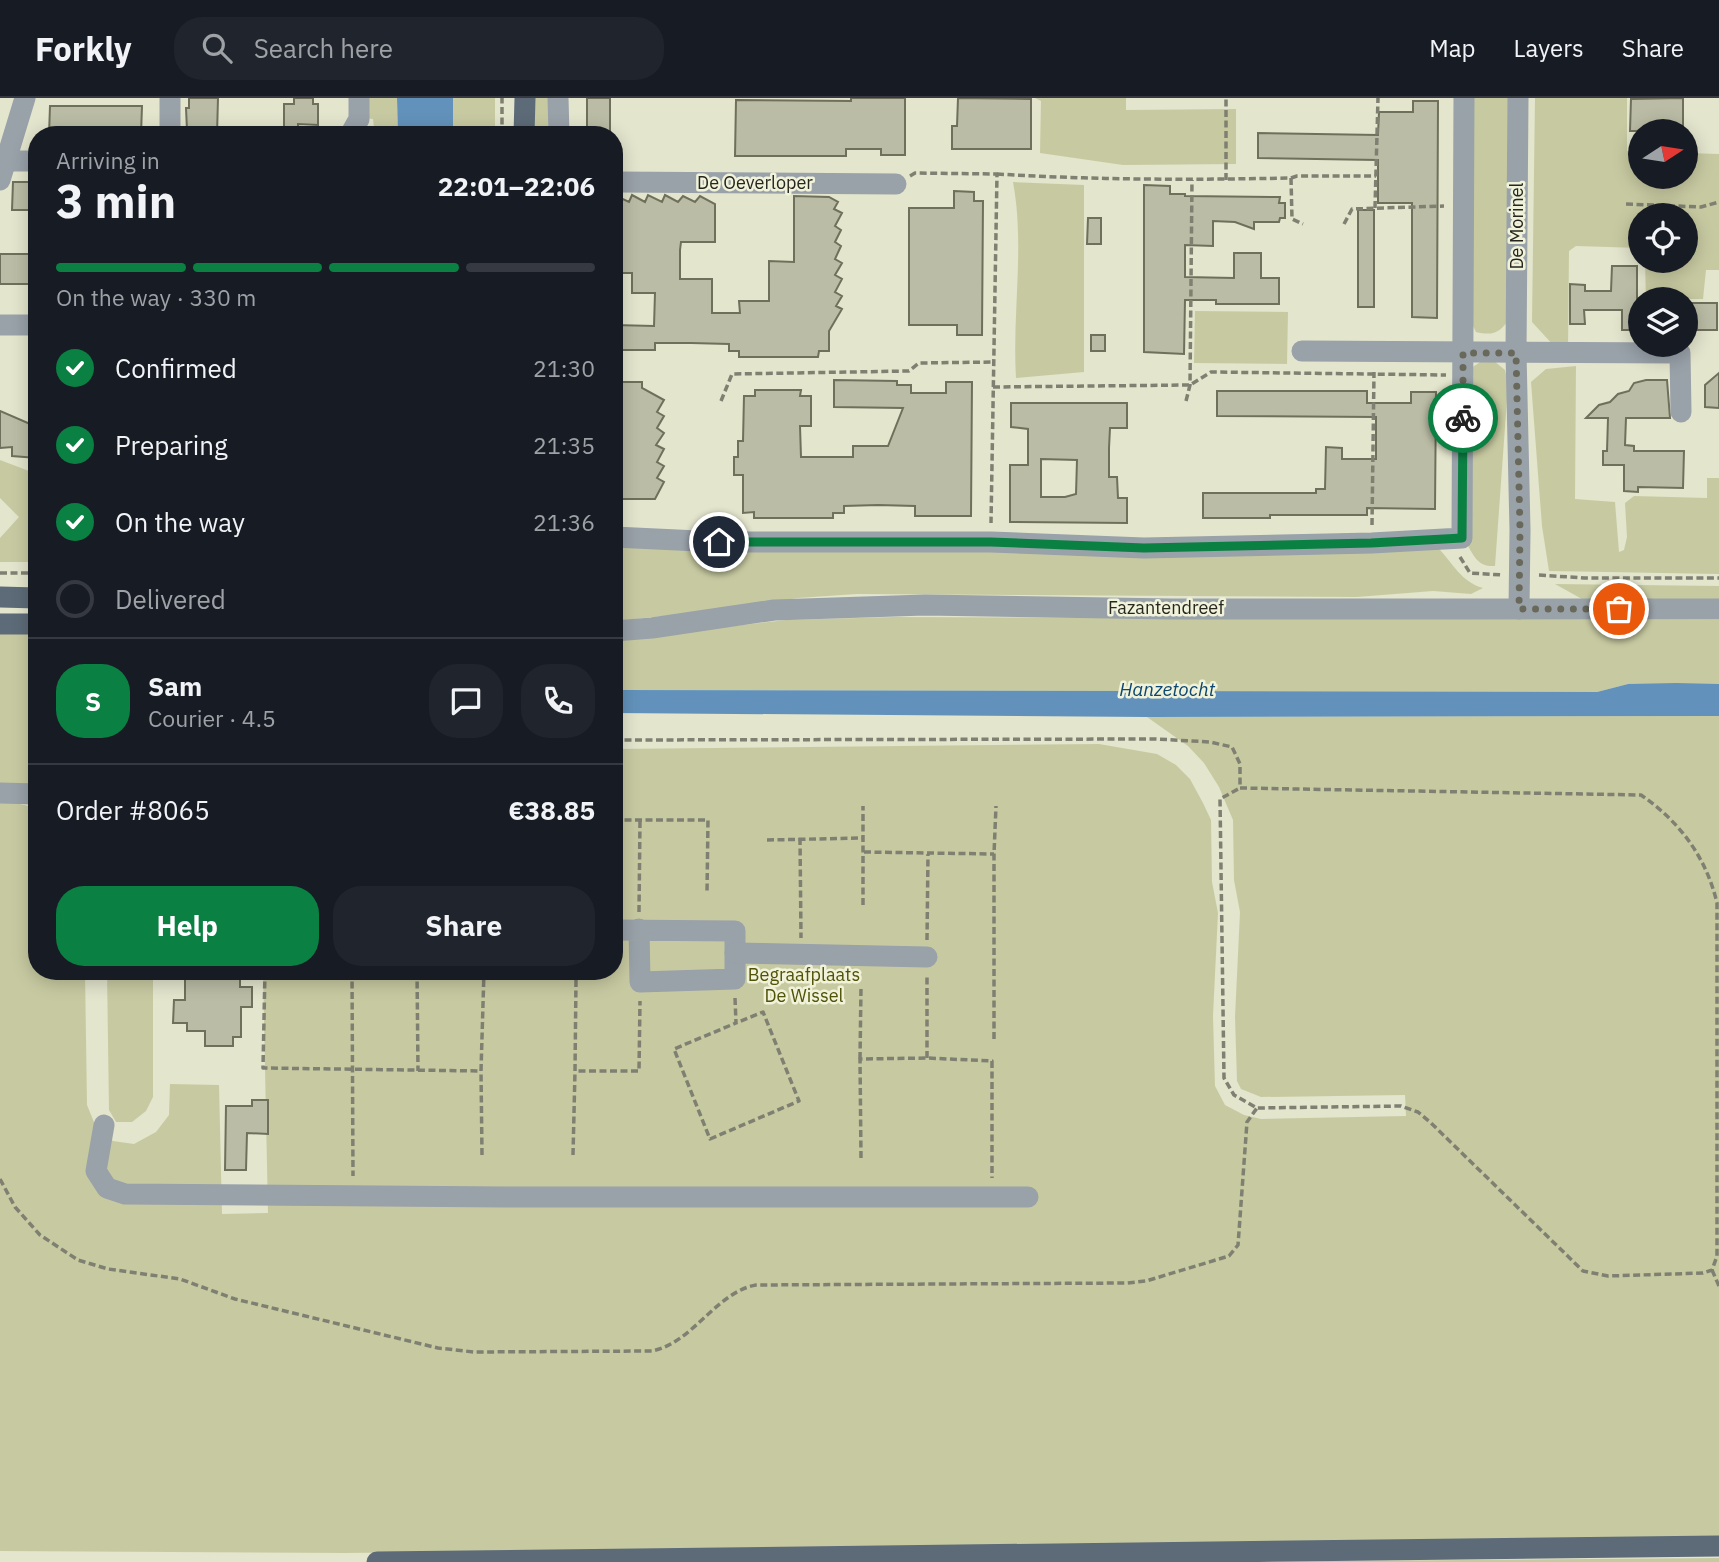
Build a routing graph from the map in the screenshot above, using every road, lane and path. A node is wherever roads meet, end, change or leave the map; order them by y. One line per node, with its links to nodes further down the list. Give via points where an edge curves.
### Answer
1 (25, 98): 17 (street)
2 (170, 98): 11 (street)
3 (359, 98): 12 (street)
4 (502, 98): 13 (path)
5 (525, 98): 14 (main road)
6 (558, 98): 15 (street)
7 (1226, 98): 22 (path)
8 (1378, 98): 19 (path)
9 (1464, 98): 27 (street)
10 (1518, 98): 35 (street, De Morinel)
11 (170, 126)
12 (355, 126)
13 (502, 126)
14 (524, 126)
15 (559, 126)
16 (28, 163): 17 (street)
17 (1, 168)
18 (997, 174): 21 (path); 24 (path, via 915,173); 36 (path)
19 (1376, 176): 20 (path); 28 (path)
20 (1291, 178): 22 (path); 29 (path, via 1292,219)
21 (1192, 180): 22 (path); 39 (path)
22 (1226, 180)
23 (623, 182): 24 (street, De Oeverloper)
24 (896, 184)
25 (1719, 202): 26 (path, via 1701,207)
26 (1626, 204)
27 (1464, 205): 28 (path); 34 (street)
28 (1375, 208): 30 (path, via 1352,208)
29 (1303, 224)
30 (1344, 224)
31 (0, 325): 32 (street)
32 (28, 325)
33 (1302, 351): 37 (street)
34 (1463, 353): 35 (street); 37 (street); 38 (street)
35 (1516, 353): 43 (street, via 1680,353); 50 (street, De Morinel)
36 (993, 362): 40 (path); 41 (path, via 919,363 909,371 732,374)
37 (1374, 363): 38 (path); 39 (path, via 1211,372); 47 (path)
38 (1463, 375): 45 (street)
39 (1189, 385): 40 (path); 42 (path)
40 (993, 387): 46 (path)
41 (721, 401)
42 (1186, 401)
43 (1681, 412)
44 (623, 537): 46 (street)
45 (1462, 538): 47 (street); 50 (path, via 1460,558 1470,573)
46 (991, 542): 47 (street, via 1144,548)
47 (1371, 543)
48 (0, 573): 49 (path)
49 (28, 573)
50 (1519, 575): 51 (path); 54 (street, De Morinel)
51 (1719, 578)
52 (0, 597): 53 (main road)
53 (28, 597)
54 (1519, 609): 55 (street, Fazantendreef); 58 (street, Fazantendreef, via 925,606 775,610)
55 (1719, 609)
56 (0, 624): 57 (main road)
57 (28, 624)
58 (623, 630)
59 (623, 740): 60 (path, via 1210,742 1232,747 1240,764)
60 (1240, 788): 94 (path, via 1220,799 1224,1078 1234,1095); 103 (path, via 1641,795 1666,812 1705,866 1717,903 1717,1255)
61 (0, 793): 62 (street)
62 (28, 794)
63 (863, 806): 68 (path)
64 (996, 806): 71 (path)
65 (623, 820): 66 (path)
66 (640, 820): 72 (path, via 708,820); 74 (path)
67 (800, 838): 68 (path); 69 (path); 77 (path)
68 (864, 838): 70 (path)
69 (767, 840)
70 (864, 852): 71 (path); 73 (path)
71 (994, 854): 88 (path)
72 (707, 892)
73 (863, 905)
74 (639, 929): 75 (street); 76 (street, via 735,931); 85 (street)
75 (623, 930)
76 (735, 953): 77 (street); 79 (street)
77 (801, 955): 78 (street)
78 (927, 957)
79 (735, 979): 85 (street); 87 (path)
80 (265, 980): 90 (path, via 263,1068)
81 (352, 980): 90 (path)
82 (416, 980): 91 (path)
83 (484, 980): 93 (path)
84 (576, 981): 92 (path)
85 (640, 982): 92 (path, via 639,1071)
86 (861, 987): 89 (path)
87 (736, 1023): 87 (path, via 674,1049 710,1139 799,1101 763,1012)
88 (994, 1039)
89 (860, 1059): 98 (path); 101 (path, via 992,1061)
90 (353, 1070): 91 (path); 100 (path)
91 (418, 1071): 93 (path)
92 (575, 1071): 97 (path)
93 (481, 1072): 96 (path)
94 (1257, 1108): 99 (path, via 1247,1122 1238,1245 1229,1256 1127,1283 757,1285 738,1291 673,1344 652,1351 438,1348 235,1299 180,1279 108,1269 78,1260 40,1235 15,1207); 103 (path, via 1401,1106 1418,1112 1583,1271 1608,1276)
95 (104, 1125): 100 (street, via 96,1171 107,1188 125,1194)
96 (482, 1155)
97 (573, 1155)
98 (861, 1158)
99 (0, 1179)
100 (353, 1196): 101 (street)
101 (992, 1197): 102 (street)
102 (1028, 1197)
103 (1712, 1270): 104 (path)
104 (1719, 1286)
105 (1719, 1546): 106 (main road)
106 (377, 1562)

